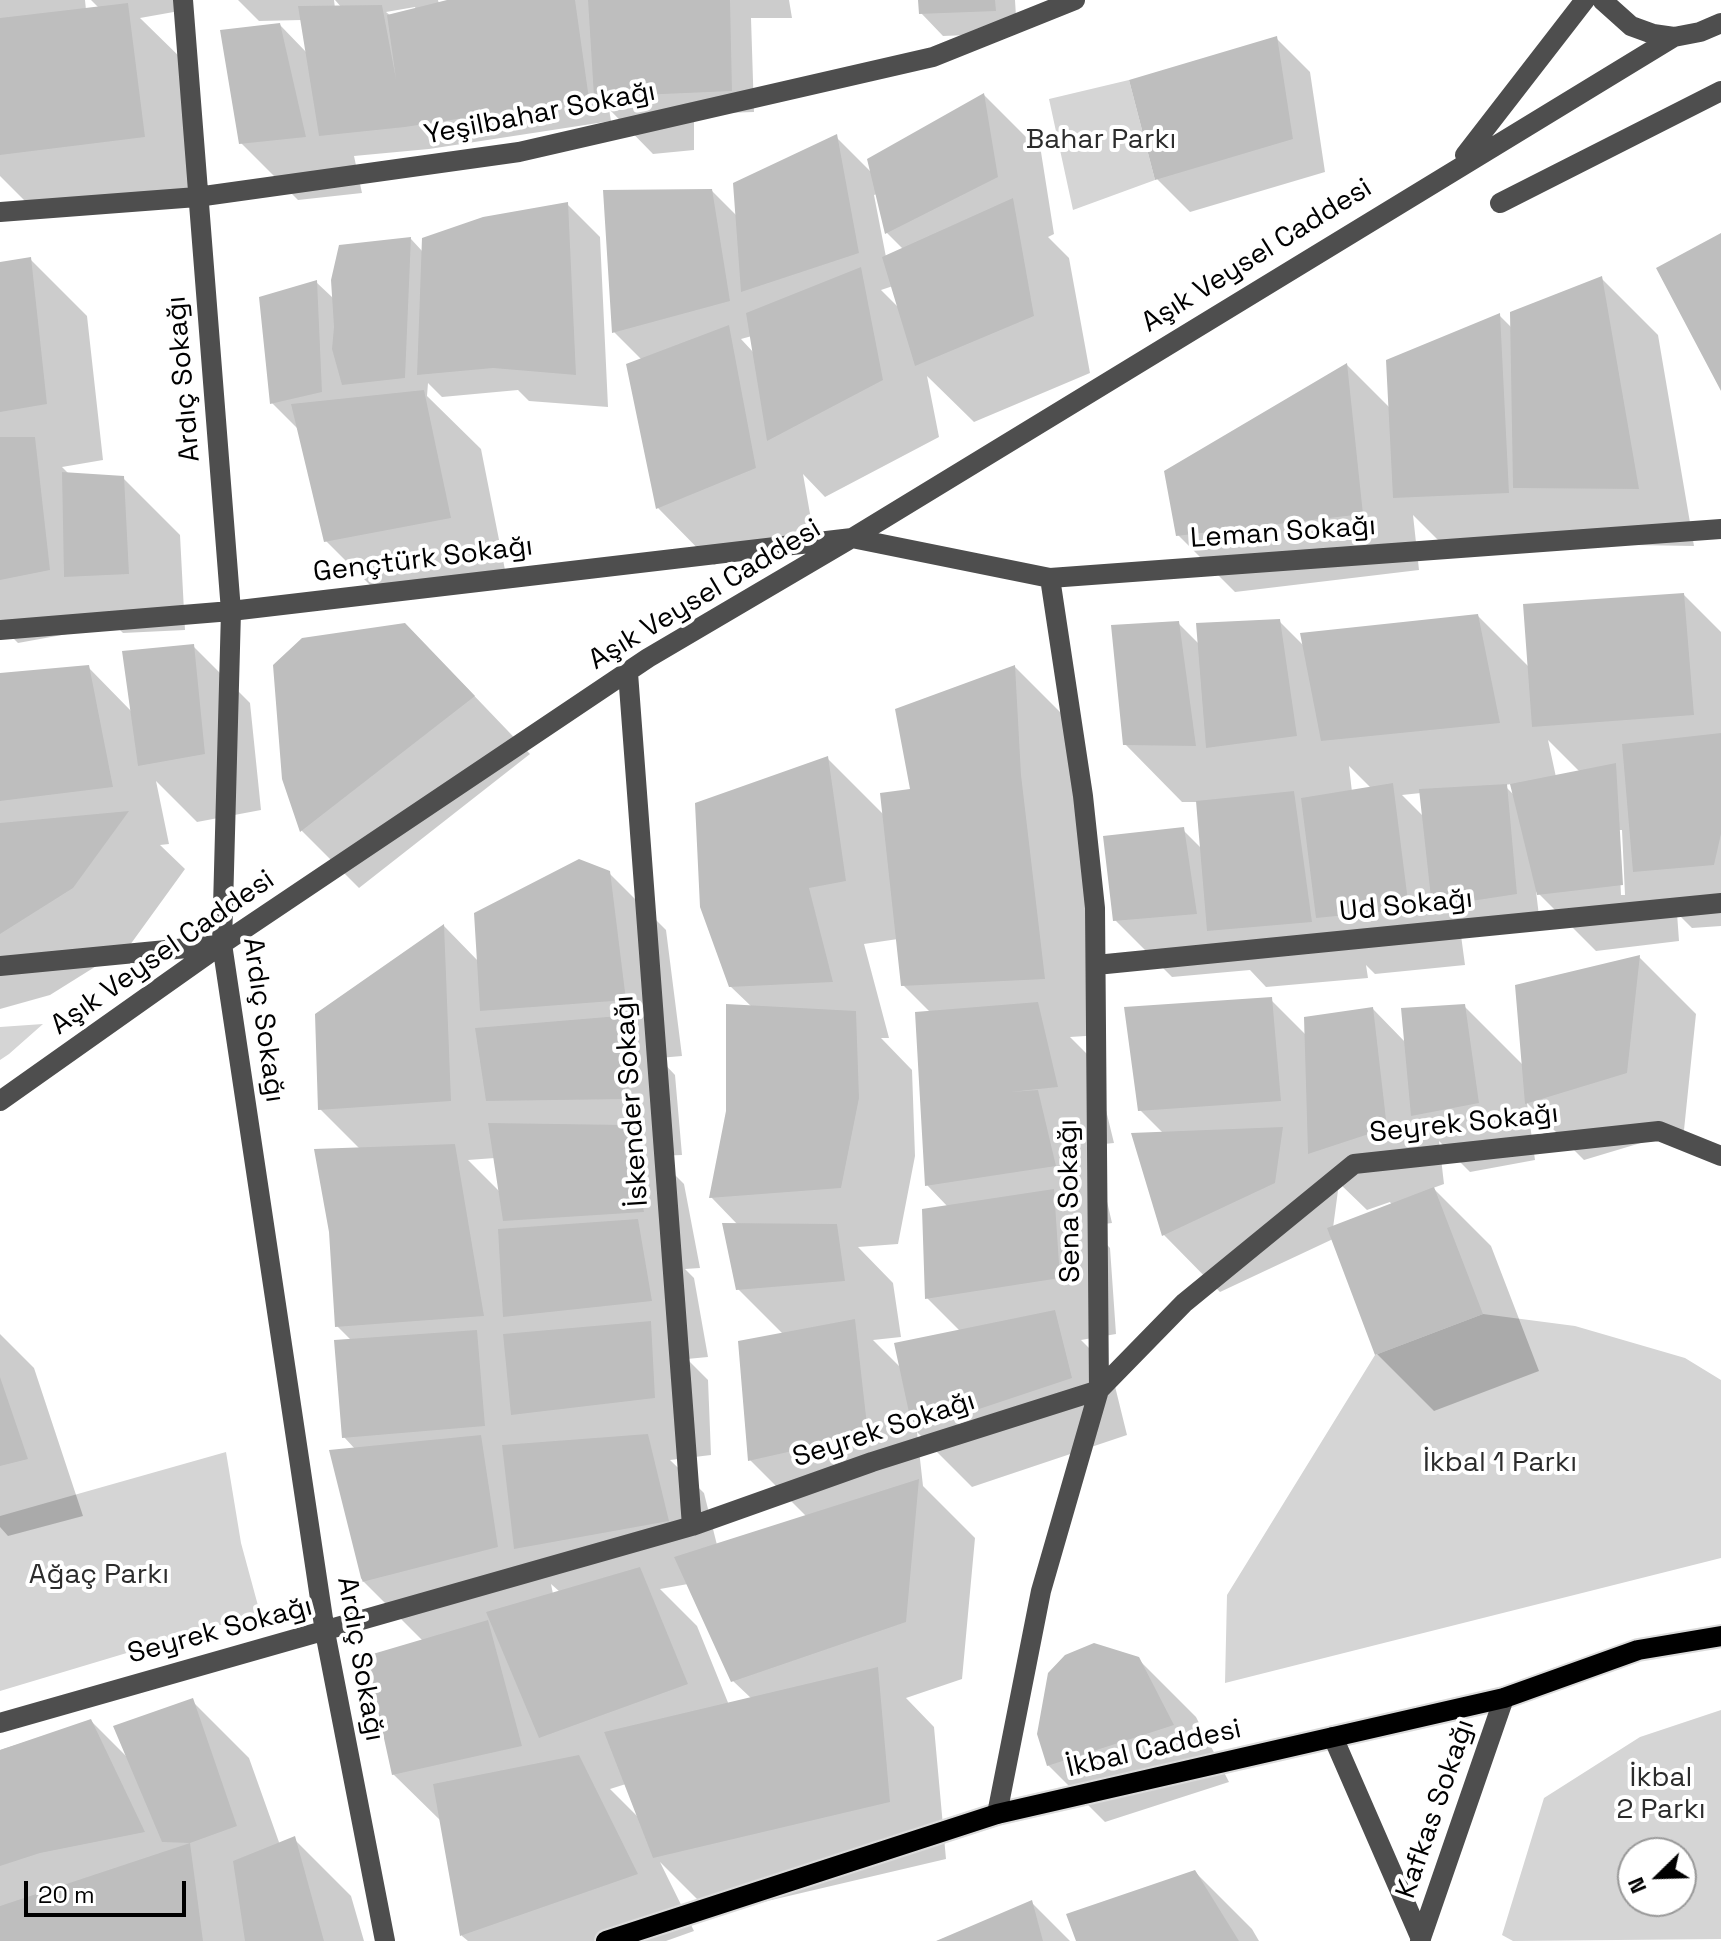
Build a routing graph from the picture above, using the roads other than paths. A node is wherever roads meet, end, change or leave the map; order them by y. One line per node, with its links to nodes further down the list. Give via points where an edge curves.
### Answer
1 (183, 0): 9 (street, Ardıç Sokağı)
2 (1075, 0): 9 (street, Yeşilbahar Sokağı, via 933,57 519,152)
3 (1585, 0): 8 (street, Aşık Veysel Caddesi)
4 (1602, 0): 6 (street, via 1631,26)
5 (1721, 23): 6 (street)
6 (1674, 37): 8 (street, Aşık Veysel Caddesi)
7 (1721, 91): 10 (street)
8 (1457, 166): 13 (street, Aşık Veysel Caddesi)
9 (197, 197): 11 (street, Yeşilbahar Sokağı); 15 (street, Ardıç Sokağı)
10 (1500, 203)
11 (0, 212)
12 (1721, 529): 14 (street, Leman Sokağı)
13 (852, 538): 14 (street, Leman Sokağı); 15 (street, Gençtürk Sokağı); 17 (street, Aşık Veysel Caddesi)
14 (1050, 578): 20 (street, Sena Sokağı, via 1083,796)
15 (231, 611): 16 (street, Gençtürk Sokağı); 19 (street, Ardıç Sokağı)
16 (0, 630)
17 (628, 673): 19 (street, Aşık Veysel Caddesi); 25 (street, İskender Sokağı)
18 (1721, 903): 20 (street, Ud Sokağı)
19 (222, 944): 21 (street); 22 (street, Aşık Veysel Caddesi); 26 (street, Ardıç Sokağı)
20 (1096, 965): 24 (street, Sena Sokağı)
21 (0, 966)
22 (0, 1101)
23 (1721, 1156): 24 (street, Seyrek Sokağı, via 1659,1131 1354,1164 1184,1303)
24 (1099, 1390): 25 (street, Seyrek Sokağı); 31 (street, Sena Sokağı, via 1041,1591)
25 (692, 1526): 26 (street, Seyrek Sokağı)
26 (325, 1632): 29 (street, Seyrek Sokağı); 33 (street, Ardıç Sokağı)
27 (1721, 1636): 28 (main road, İkbal Caddesi, via 1638,1650)
28 (1504, 1698): 30 (main road, İkbal Caddesi); 32 (street, Kafkas Sokağı)
29 (0, 1723)
30 (1333, 1737): 31 (main road, İkbal Caddesi); 32 (street, Kafkas Sokağı)
31 (997, 1814): 34 (main road, İkbal Caddesi)
32 (1421, 1940)
33 (385, 1941)
34 (606, 1941)

